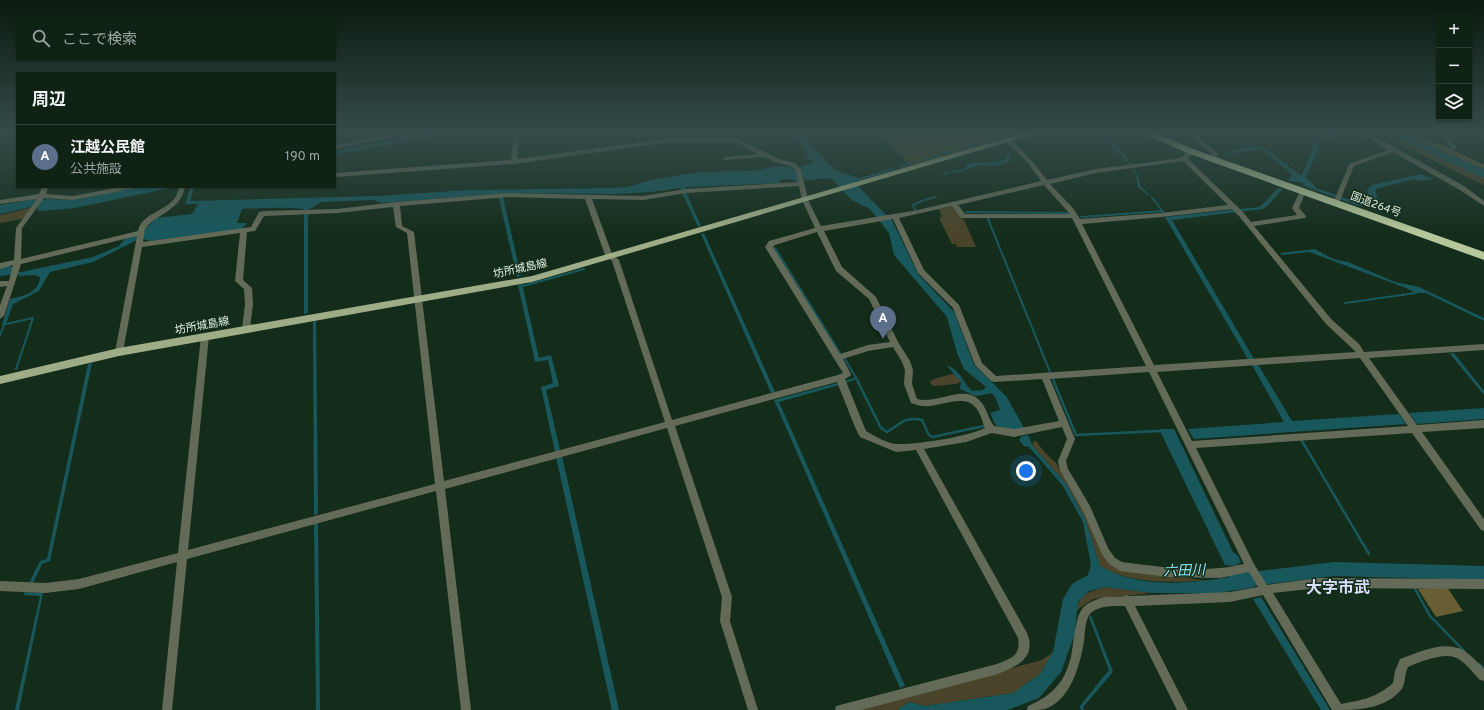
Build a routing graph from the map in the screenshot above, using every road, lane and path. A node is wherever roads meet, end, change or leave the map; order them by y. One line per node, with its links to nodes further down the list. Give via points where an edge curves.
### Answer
1 (457, 166): 10 (street)
2 (793, 166): 12 (street, via 800,173)
3 (922, 166): 20 (main road, 坊所城島線)
4 (1033, 166): 11 (street)
5 (1130, 166): 11 (street)
6 (1197, 166): 25 (street)
7 (1232, 166): 16 (highway, 国道264号)
8 (1351, 166): 19 (street)
9 (1423, 166): 24 (street, via 1462,188)
10 (336, 175)
11 (1046, 183): 22 (street); 27 (street)
12 (802, 184): 17 (street, via 684,191 643,198); 20 (street)
13 (44, 188): 18 (street)
14 (126, 188): 18 (street, via 73,198)
15 (182, 188): 31 (street, via 178,199 146,222)
16 (1303, 191): 19 (highway, 国道264号); 28 (street, via 1295,208 1303,216)
17 (588, 196): 23 (street, via 501,196); 32 (street, via 609,255)
18 (41, 198): 21 (street); 34 (street, via 19,228)
19 (1337, 199): 33 (highway, 国道264号)
20 (806, 200): 29 (street); 32 (main road, 坊所城島線)
21 (0, 202)
22 (953, 203): 26 (street); 27 (street, via 963,216)
23 (396, 204): 30 (street, via 363,209 265,213 261,214 253,229); 38 (street, via 399,227 410,232)
24 (1484, 204)
25 (1235, 210): 27 (street); 28 (street)
26 (892, 216): 29 (street); 48 (street, via 921,271 958,311 981,368 989,377 999,380)
27 (1076, 219): 47 (street)
28 (1250, 224): 45 (street, via 1318,310)
29 (819, 229): 42 (street, via 839,269 872,297); 46 (street, via 772,243 769,247)
30 (244, 230): 31 (street); 40 (street, via 239,282 248,288)
31 (140, 239): 34 (street); 44 (street)
32 (612, 256): 38 (main road, 坊所城島線, via 532,279); 52 (street)
33 (1484, 256)
34 (16, 262): 35 (street); 36 (street)
35 (0, 266)
36 (14, 277): 37 (street); 39 (street)
37 (0, 284)
38 (419, 299): 40 (main road, 坊所城島線); 58 (street)
39 (0, 316)
40 (246, 329): 41 (main road, 坊所城島線)
41 (205, 336): 44 (main road, 坊所城島線); 60 (street)
42 (895, 344): 46 (street, via 868,348); 54 (street, via 909,370 908,384 914,401 923,403 970,398 978,405)
43 (1484, 347): 45 (street)
44 (118, 352): 50 (main road, 坊所城島線)
45 (1362, 354): 47 (street); 55 (street)
46 (839, 357): 49 (street, via 847,374)
47 (1150, 369): 48 (street); 56 (street)
48 (1045, 376): 51 (street)
49 (840, 378): 52 (street); 57 (street, via 863,434 896,448)
50 (0, 380)
51 (1065, 423): 54 (street, via 1014,433); 61 (street, via 1071,439 1062,461 1064,470 1087,509 1100,541 1112,561 1120,566 1168,572 1220,573)
52 (669, 424): 58 (street); 69 (street, via 726,597 725,621)
53 (1484, 424): 55 (street)
54 (991, 429): 57 (street, via 958,439)
55 (1415, 429): 56 (street); 59 (street)
56 (1189, 445): 61 (street)
57 (918, 446): 70 (street, via 1023,637 1024,654 998,669)
58 (441, 486): 60 (street); 68 (street)
59 (1484, 527)
60 (184, 555): 63 (street, via 64,586); 67 (street)
61 (1250, 567): 64 (street)
62 (1484, 584): 64 (street, via 1318,583 1281,587)
63 (0, 586)
64 (1264, 592): 65 (street, via 1230,597); 73 (street)
65 (1127, 600): 71 (street, via 1104,602 1087,610 1081,622 1076,658 1069,681 1044,705); 72 (street)
66 (1484, 676): 73 (street, via 1455,652 1419,657 1404,663 1398,686 1383,699)
67 (167, 710)
68 (466, 710)
69 (753, 710)
70 (840, 710)
71 (1032, 710)
72 (1183, 710)
73 (1338, 710)

